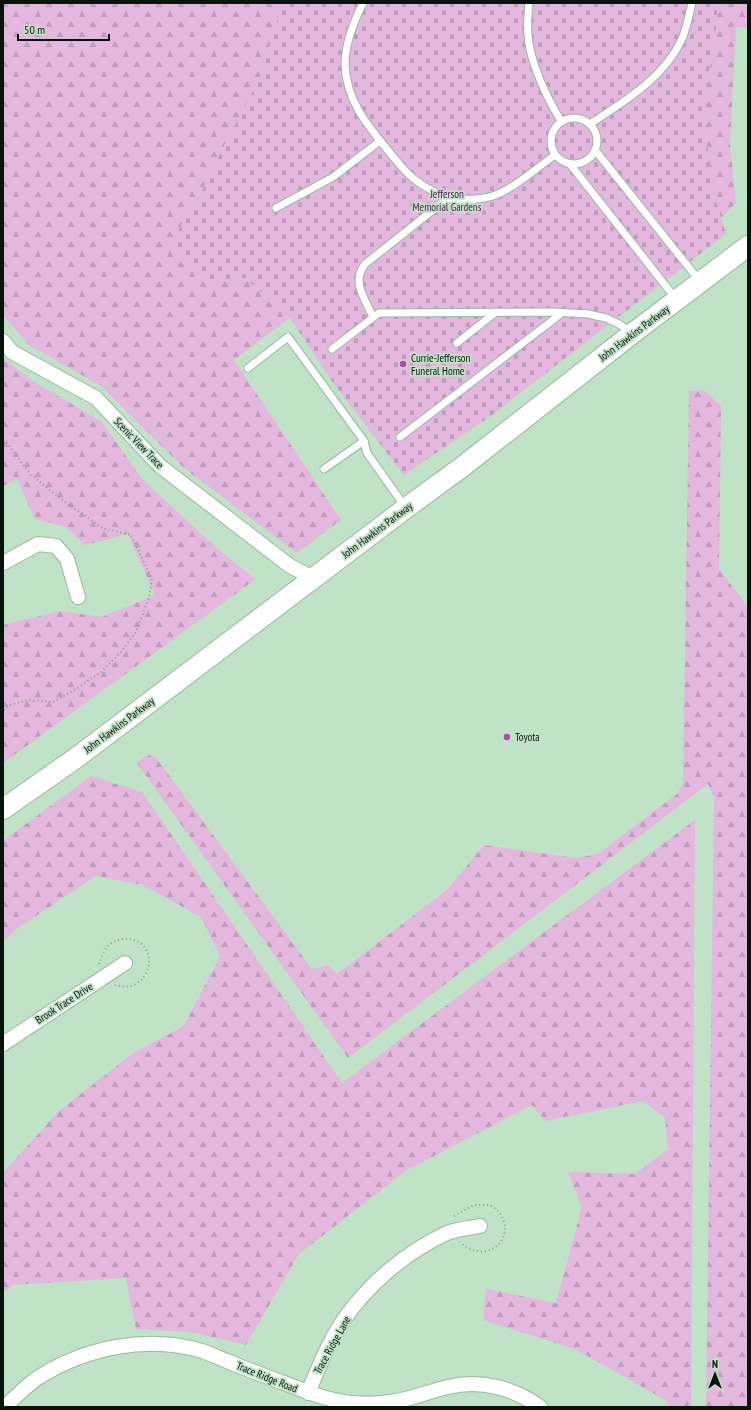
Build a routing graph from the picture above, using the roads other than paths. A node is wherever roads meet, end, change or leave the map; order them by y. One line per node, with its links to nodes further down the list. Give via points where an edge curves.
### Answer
1 (363, 3): 6 (lane, via 348,40 345,62 347,82 356,106)
2 (529, 3): 4 (lane, via 530,50 544,90)
3 (692, 3): 5 (lane, via 688,23 673,56 628,99)
4 (561, 121): 5 (lane, via 576,117); 8 (lane, via 555,126 550,140)
5 (590, 124): 7 (lane, via 597,138)
6 (380, 141): 10 (lane, via 418,182); 11 (lane, via 333,177)
7 (595, 150): 9 (lane, via 583,163); 13 (lane)
8 (555, 155): 9 (lane); 10 (lane, via 506,190 493,196 470,200)
9 (570, 164): 14 (lane)
10 (447, 199): 17 (lane, via 365,264 361,270 359,286)
11 (276, 208)
12 (748, 246): 13 (main road, John Hawkins Parkway)
13 (700, 282): 14 (main road, John Hawkins Parkway)
14 (677, 301): 18 (main road, John Hawkins Parkway)
15 (496, 312): 16 (lane); 17 (lane, via 379,313); 20 (lane)
16 (562, 313): 18 (lane, via 606,318); 23 (lane)
17 (373, 317): 21 (lane)
18 (633, 333): 26 (main road, John Hawkins Parkway)
19 (3, 341): 28 (street, Scenic View Trace, via 12,352 96,398 160,466 290,566)
20 (457, 344)
21 (332, 349)
22 (248, 368): 24 (lane, via 288,337)
23 (400, 437)
24 (364, 441): 25 (lane); 26 (lane, via 367,453)
25 (324, 469)
26 (406, 508): 28 (main road, John Hawkins Parkway)
27 (3, 563): 29 (street, via 38,544 56,546 66,559)
28 (313, 578): 30 (main road, John Hawkins Parkway, via 76,758)
29 (78, 596)
30 (3, 809)
31 (125, 963): 32 (street, Brook Trace Drive)
32 (3, 1044)
33 (480, 1226): 34 (street, Trace Ridge Lane, via 448,1232 387,1271 366,1292 343,1322 324,1355)
34 (308, 1393): 35 (street, Trace Ridge Road, via 202,1351 148,1344 103,1349 60,1364 38,1378); 36 (street, Trace Ridge Road, via 331,1400 375,1404 396,1401 449,1386 479,1384 512,1391)
35 (5, 1407)
36 (540, 1407)

